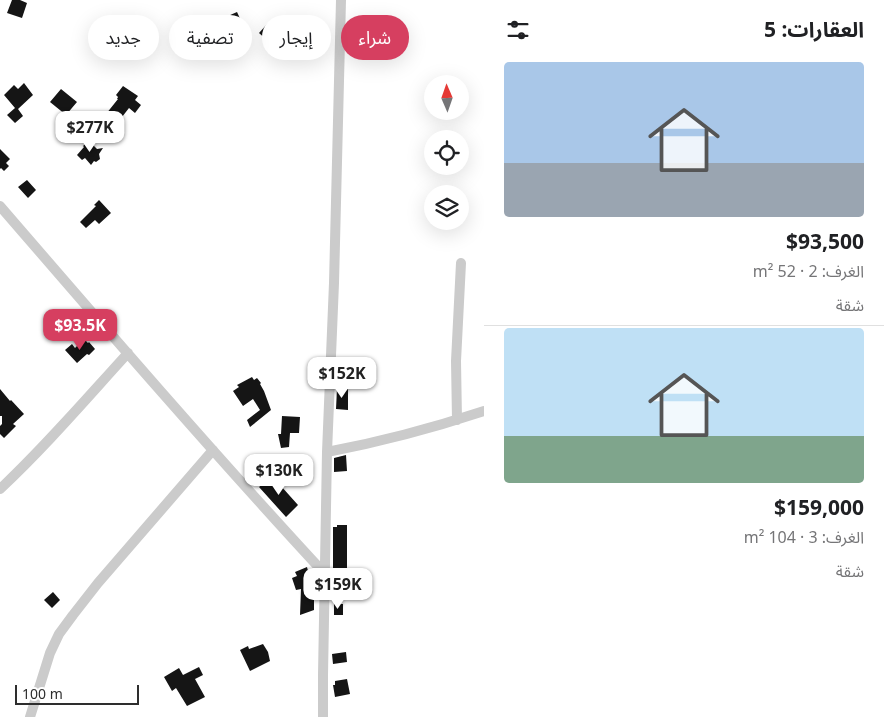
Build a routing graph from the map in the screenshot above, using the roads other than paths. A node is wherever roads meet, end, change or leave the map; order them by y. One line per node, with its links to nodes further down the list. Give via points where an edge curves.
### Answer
1 (341, 0): 8 (street)
2 (0, 206): 4 (street)
3 (461, 264): 6 (street)
4 (128, 353): 7 (street); 9 (street)
5 (484, 411): 6 (street)
6 (457, 420): 8 (street)
7 (212, 450): 10 (street); 11 (street, via 98,582 60,634 50,653)
8 (327, 452): 10 (street)
9 (0, 489)
10 (325, 574): 12 (street)
11 (30, 717)
12 (323, 717)

